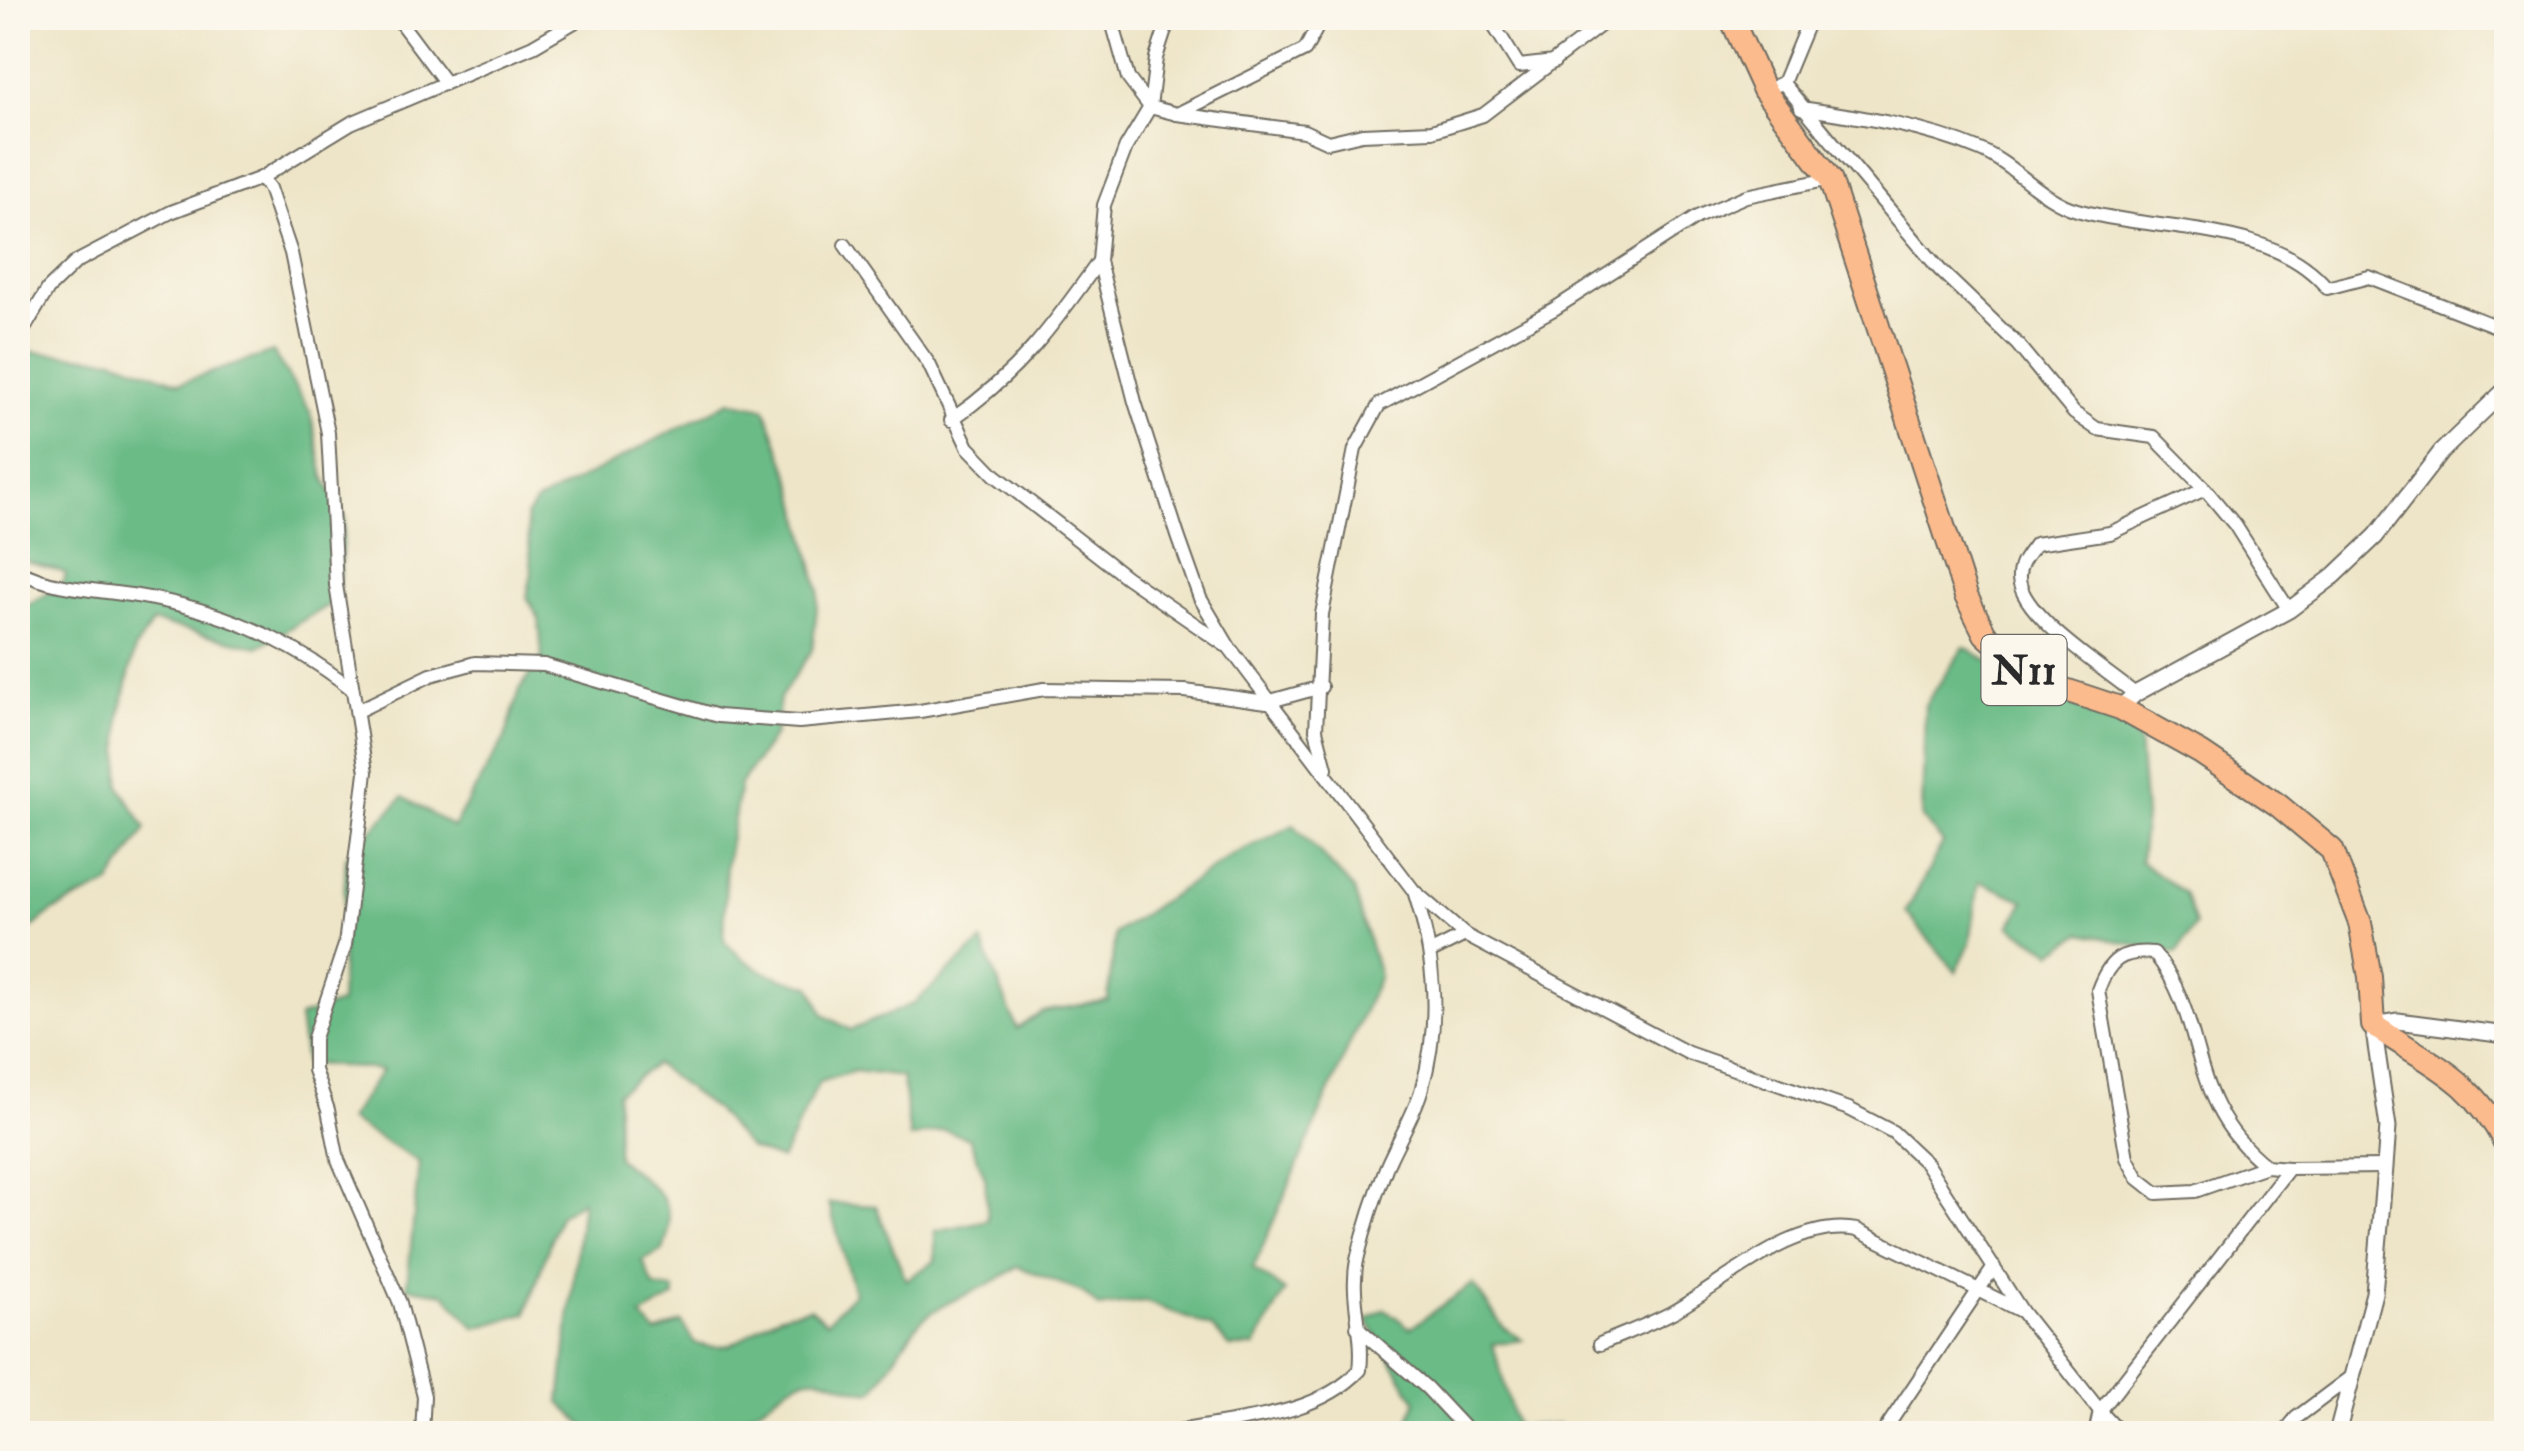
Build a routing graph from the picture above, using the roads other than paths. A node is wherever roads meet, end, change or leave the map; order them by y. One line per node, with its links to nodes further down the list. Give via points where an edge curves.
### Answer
1 (398, 18): 11 (street)
2 (581, 18): 11 (street)
3 (1111, 18): 13 (street, via 1128,78)
4 (1169, 18): 13 (street)
5 (1322, 18): 15 (street, via 1305,50)
6 (1488, 18): 10 (street, via 1518,66)
7 (1610, 18): 10 (street)
8 (1731, 18): 12 (highway, N11)
9 (1810, 18): 12 (street)
10 (1554, 62): 15 (street, via 1483,115 1432,132 1328,142 1304,131)
11 (445, 82): 16 (street, via 351,124)
12 (1774, 86): 14 (street); 17 (highway, N11)
13 (1150, 108): 15 (street); 19 (street, via 1104,205)
14 (1801, 108): 21 (street, via 1887,121 1983,151 2073,210 2271,245 2328,288 2369,276); 25 (street, via 2074,413 2097,428 2154,437)
15 (1177, 114)
16 (260, 178): 20 (street, via 172,212 76,262); 30 (street, via 270,188 291,253 328,432 336,585)
17 (1830, 179): 29 (street, via 1746,196 1697,217 1554,309 1379,405 1355,449 1322,614); 31 (highway, N11, via 1966,596 1985,634 2034,680)
18 (845, 245): 24 (street, via 929,364)
19 (1099, 261): 24 (street, via 1030,356); 28 (street, via 1135,402 1194,583)
20 (23, 321): 22 (street)
21 (2506, 330)
22 (18, 339)
23 (2506, 389): 27 (street, via 2441,452 2376,536)
24 (952, 420): 28 (street, via 995,475)
25 (2205, 489): 27 (street); 31 (street, via 2110,533 2035,544 2021,562 2019,580 2031,610)
26 (18, 571): 30 (street, via 48,586 207,610 260,630)
27 (2289, 610): 31 (street)
28 (1229, 648): 32 (street)
29 (1321, 687): 32 (street); 34 (street, via 1316,730)
30 (352, 689): 33 (street)
31 (2128, 701): 38 (highway, N11, via 2332,850 2360,923)
32 (1267, 702): 33 (street, via 1168,690 1044,689 920,711 798,722 718,716 544,665 475,663 431,675); 34 (street)
33 (357, 710): 51 (street, via 366,772 345,945 314,1038 314,1070 338,1160 400,1303 424,1396)
34 (1327, 774): 35 (street)
35 (1414, 890): 36 (street); 37 (street)
36 (1465, 935): 37 (street); 44 (street, via 1688,1053 1849,1108 1893,1132 1926,1163)
37 (1431, 952): 47 (street, via 1434,992 1421,1092 1385,1170 1358,1256 1352,1290)
38 (2373, 1025): 39 (street, via 2398,1021); 40 (highway, via 2464,1082); 43 (street, via 2388,1128)
39 (2506, 1035)
40 (2506, 1144)
41 (2266, 1166): 41 (street, via 2195,1191 2156,1193 2138,1178 2126,1158 2098,990 2108,964 2130,951 2154,952 2176,980 2211,1102 2242,1147); 42 (street)
42 (2289, 1168): 43 (street); 50 (street)
43 (2385, 1168): 49 (street, via 2374,1293)
44 (1994, 1267): 45 (street); 46 (street)
45 (1982, 1290): 46 (street); 48 (street, via 1857,1230 1836,1227 1771,1249 1670,1314); 54 (street)
46 (2023, 1312): 50 (street)
47 (1357, 1328): 52 (street, via 1360,1370 1328,1395); 53 (street)
48 (1600, 1344)
49 (2352, 1376): 57 (street); 58 (street)
50 (2100, 1411): 55 (street); 56 (street)
51 (422, 1434)
52 (1164, 1434)
53 (1470, 1434)
54 (1882, 1434)
55 (2094, 1434)
56 (2121, 1434)
57 (2284, 1434)
58 (2337, 1434)

